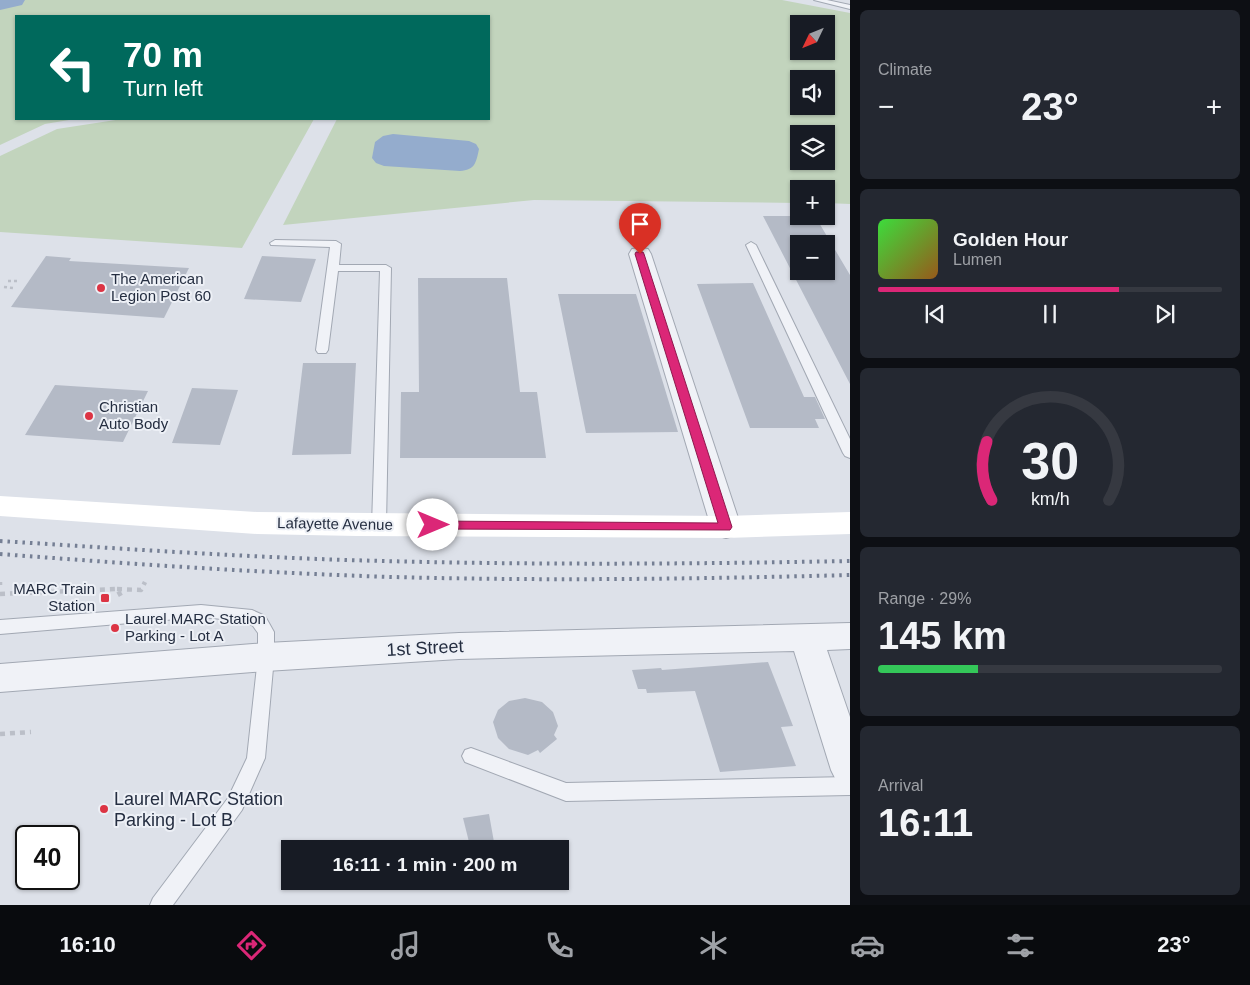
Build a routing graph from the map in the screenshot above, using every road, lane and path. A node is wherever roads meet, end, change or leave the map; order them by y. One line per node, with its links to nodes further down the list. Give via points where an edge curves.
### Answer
1 (818, 0): 2 (lane)
2 (850, 7)
3 (275, 243): 6 (lane, via 336,244)
4 (751, 245): 12 (lane)
5 (640, 254): 16 (street)
6 (333, 268): 11 (lane); 15 (lane, via 386,268)
7 (8, 281): 8 (path)
8 (18, 281)
9 (4, 287): 10 (path)
10 (13, 288)
11 (322, 350)
12 (850, 453)
13 (0, 506): 15 (street, Lafayette Avenue, via 257,523)
14 (850, 523): 16 (street, Lafayette Avenue)
15 (379, 525): 16 (street, Lafayette Avenue)
16 (726, 527)
17 (144, 582): 18 (path, via 141,590)
18 (117, 589): 19 (path); 20 (path, via 123,599)
19 (0, 594)
20 (132, 598)
21 (0, 628): 24 (lane, via 202,611 225,612 246,615 258,621 266,632)
22 (850, 636): 23 (street, 1st Street)
23 (806, 638): 24 (street, 1st Street, via 460,646); 29 (street)
24 (266, 657): 25 (street, 1st Street); 31 (lane, via 256,758 235,804)
25 (0, 678)
26 (31, 732): 27 (path)
27 (0, 734)
28 (471, 756): 30 (lane, via 566,792)
29 (850, 770)
30 (850, 786)
31 (160, 905)

